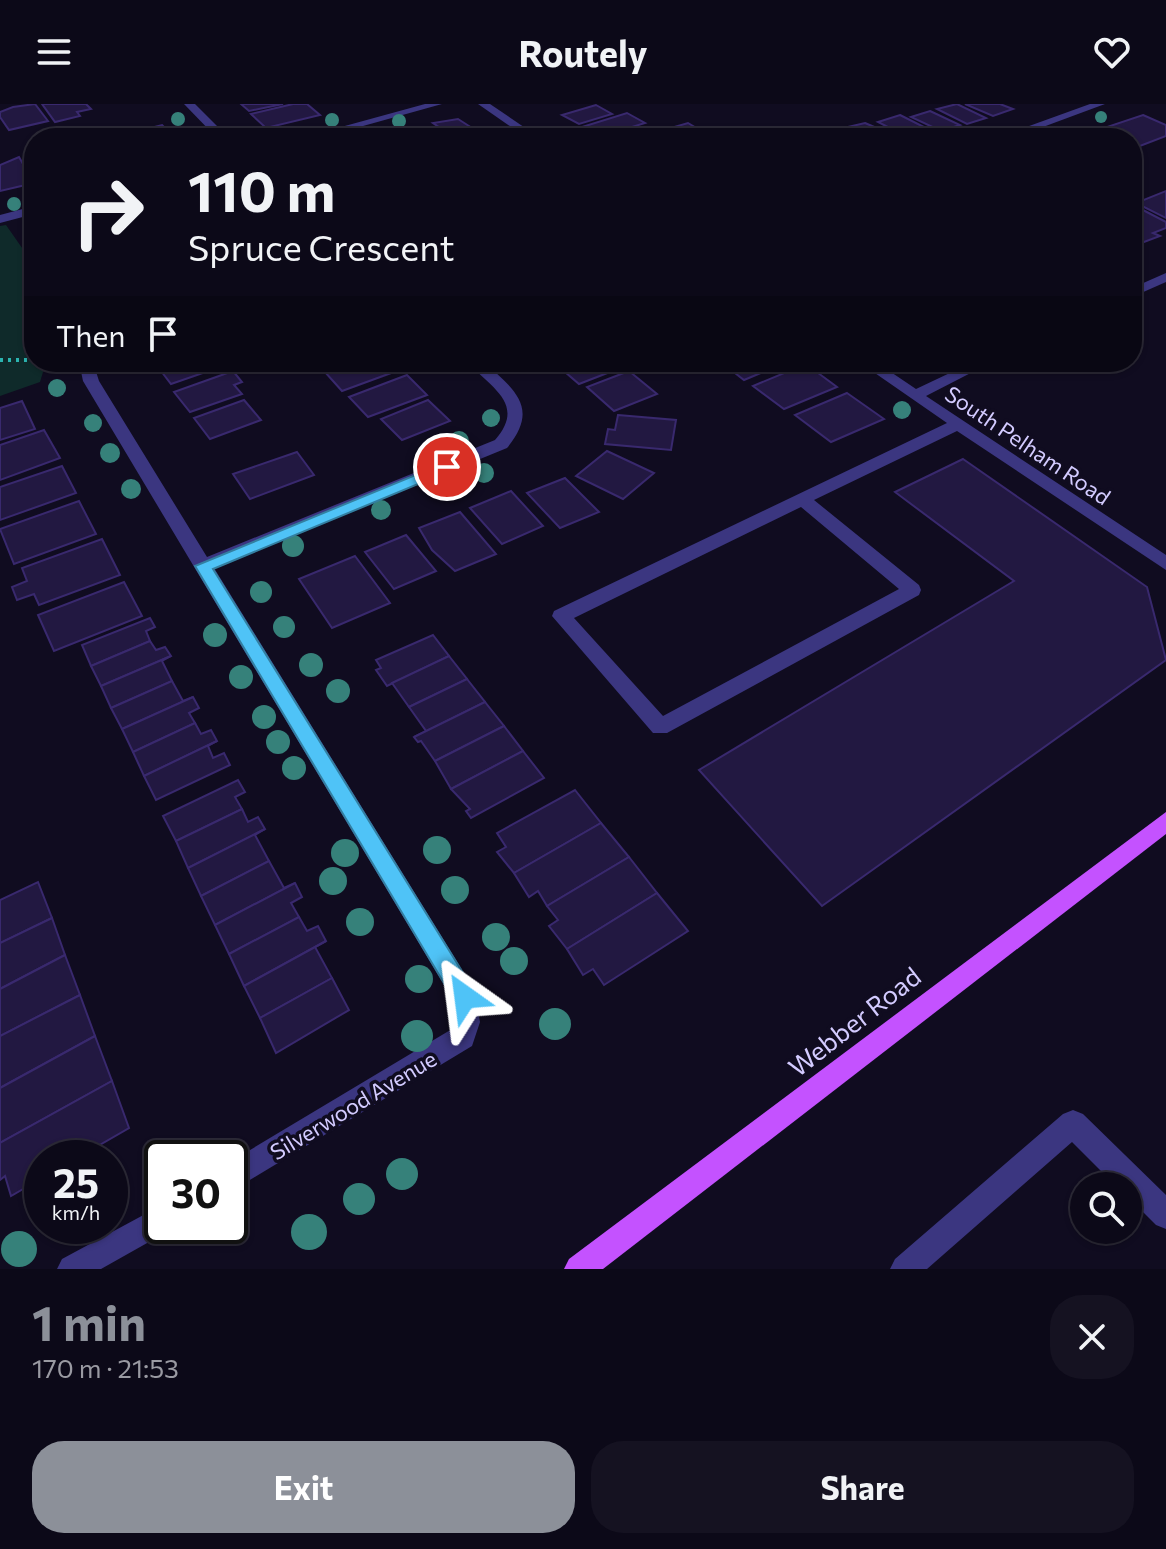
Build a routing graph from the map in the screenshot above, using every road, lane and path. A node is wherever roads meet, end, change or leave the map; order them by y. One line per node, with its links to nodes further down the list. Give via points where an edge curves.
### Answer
1 (189, 104): 5 (street)
2 (437, 104): 6 (street)
3 (483, 104): 7 (street)
4 (1100, 104): 8 (street)
5 (213, 128)
6 (345, 128)
7 (519, 128)
8 (1031, 128)
9 (24, 213): 10 (street)
10 (0, 219)
11 (1166, 277): 12 (street)
12 (1142, 286)
13 (0, 360): 14 (path)
14 (24, 360)
15 (89, 372): 23 (street, Silverwood Avenue)
16 (486, 372): 23 (street, via 516,407 512,431 501,444)
17 (881, 372): 19 (street, South Pelham Road)
18 (964, 372): 19 (street)
19 (915, 395): 20 (street, South Pelham Road)
20 (958, 424): 21 (street); 22 (street, South Pelham Road)
21 (802, 499): 21 (street, via 561,616 660,727 912,590)
22 (1166, 564)
23 (203, 566): 25 (street, Silverwood Avenue, via 465,997 467,1022 463,1037 440,1054)
24 (1166, 821): 29 (main road, Webber Road)
25 (248, 1167)
26 (1166, 1215): 30 (street, via 1073,1124)
27 (144, 1229): 28 (street)
28 (72, 1269)
29 (579, 1269)
30 (905, 1269)

